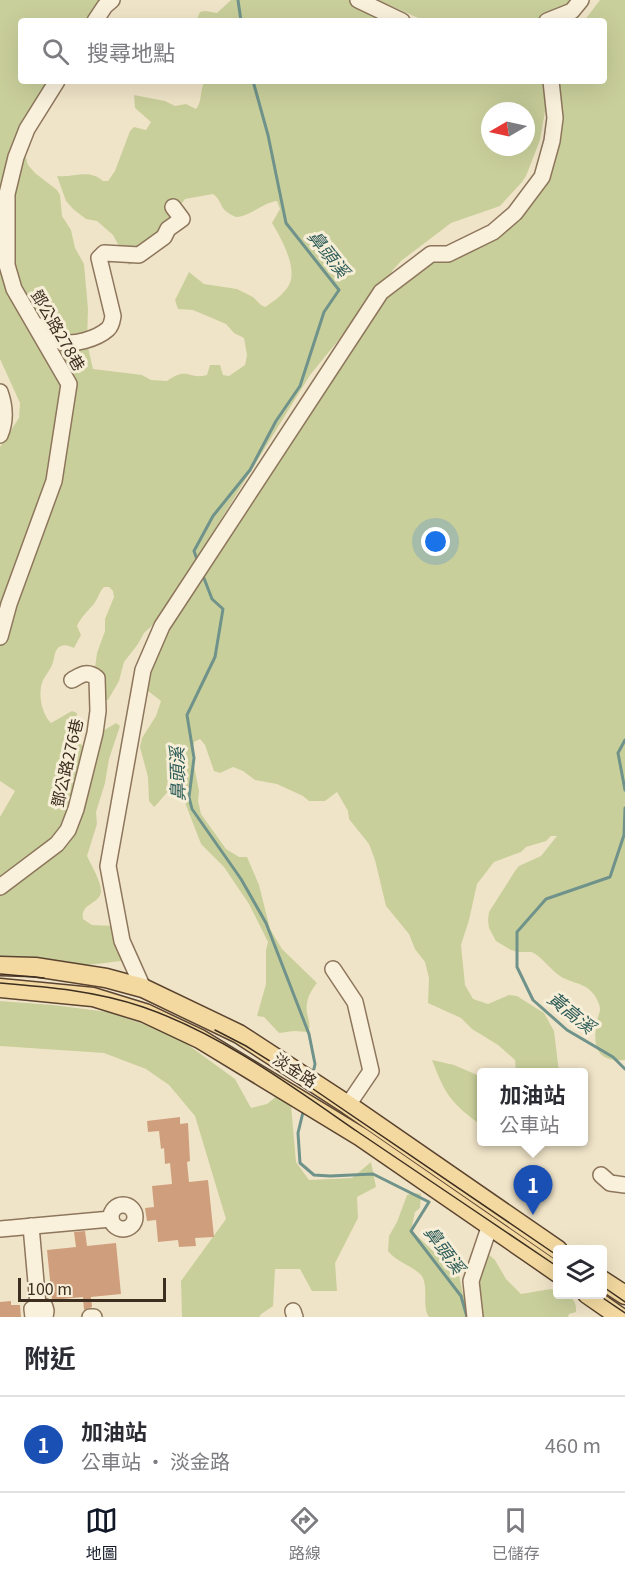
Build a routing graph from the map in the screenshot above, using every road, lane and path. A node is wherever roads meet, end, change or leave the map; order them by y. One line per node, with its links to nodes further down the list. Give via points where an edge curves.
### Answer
1 (112, 0): 4 (street)
2 (358, 0): 5 (street)
3 (581, 0): 6 (street, via 572,11)
4 (97, 18)
5 (396, 18)
6 (554, 18)
7 (55, 84): 10 (street, 鄧公路278巷, via 27,129 7,194 7,265 14,289)
8 (551, 84): 19 (street, via 555,118 542,177 515,213 493,232 448,254 431,254 381,292 162,626 143,670 108,866 122,941)
9 (173, 207): 10 (street, via 182,219 139,255 104,254 99,258 113,316 108,329 90,339 61,342)
10 (27, 311): 13 (street, 鄧公路278巷, via 69,384 54,481)
11 (0, 392): 12 (street, via 4,405)
12 (0, 435)
13 (0, 637)
14 (72, 680): 15 (street, 鄧公路276巷, via 83,673 97,678 95,733 76,809 57,844)
15 (0, 887)
16 (0, 966): 19 (main road, 淡金路, via 94,976)
17 (333, 969): 20 (street, via 355,1002 371,1071)
18 (0, 988): 25 (main road, 淡金路, via 93,997 145,1013 200,1039 361,1137)
19 (143, 988): 20 (main road, 淡金路, via 239,1034)
20 (348, 1105): 27 (main road, 淡金路)
21 (601, 1175): 22 (street, via 610,1183)
22 (625, 1185)
23 (111, 1219): 24 (street)
24 (31, 1226): 26 (street); 32 (street)
25 (490, 1226): 28 (main road, 淡金路); 33 (street, via 471,1281)
26 (0, 1229)
27 (553, 1247)
28 (553, 1270)
29 (607, 1283): 30 (main road)
30 (625, 1295)
31 (594, 1299): 34 (main road)
32 (42, 1314)
33 (475, 1317)
34 (620, 1317)

